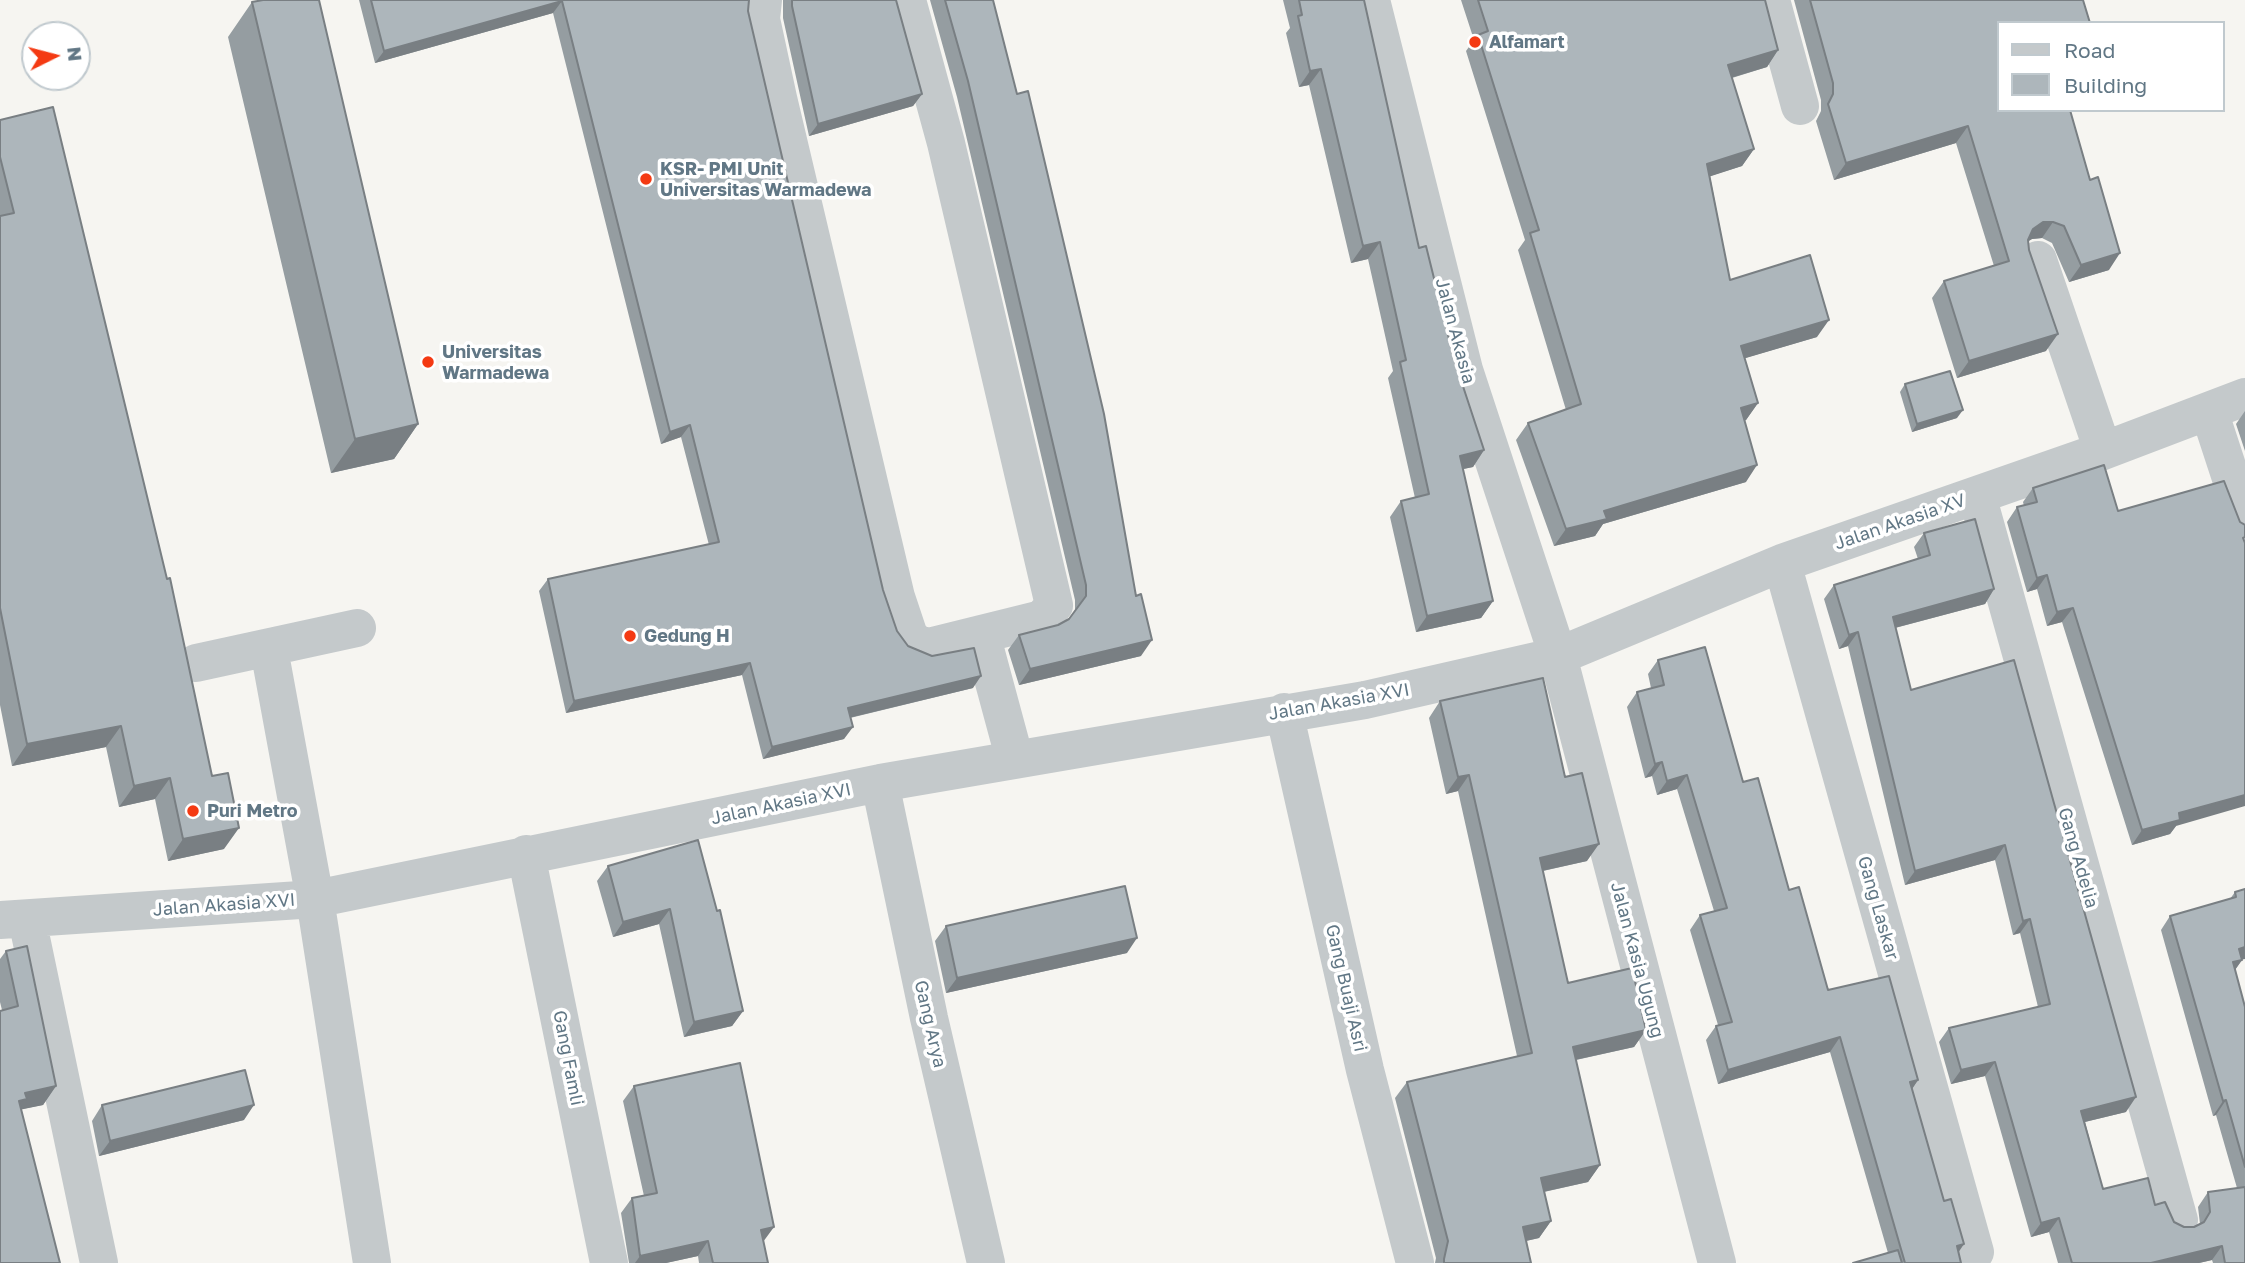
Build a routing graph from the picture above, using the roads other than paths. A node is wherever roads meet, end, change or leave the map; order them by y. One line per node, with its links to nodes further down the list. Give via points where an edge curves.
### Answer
1 (763, 0): 14 (street, via 761,19 778,98 904,624 917,644 929,647)
2 (907, 0): 14 (street, via 946,143 1054,606 1042,620)
3 (1371, 0): 16 (street, Jalan Akasia, via 1464,370)
4 (1771, 0): 5 (street)
5 (1800, 106)
6 (2038, 260): 9 (street)
7 (2245, 397): 8 (street, Jalan Akasia XV)
8 (2209, 411): 9 (street, Jalan Akasia XV); 11 (street)
9 (2104, 451): 10 (street, Jalan Akasia XV)
10 (1977, 495): 12 (street, Jalan Akasia XV); 24 (street, Gang Adelia)
11 (2245, 521)
12 (1782, 564): 16 (street, Jalan Akasia XV); 25 (street, Gang Laskar)
13 (357, 628): 15 (street)
14 (981, 634): 19 (street)
15 (269, 649): 17 (street); 22 (street)
16 (1558, 656): 18 (street, Jalan Akasia XVI, via 1366,699); 31 (street, Jalan Kasia Ugung)
17 (196, 663)
18 (1284, 712): 19 (street, Jalan Akasia XVI); 30 (street, Gang Buaji Asri, via 1365,1070)
19 (1015, 760): 20 (street, Jalan Akasia XVI)
20 (880, 783): 21 (street, Jalan Akasia XVI); 29 (street, Gang Arya)
21 (526, 854): 22 (street, Jalan Akasia XVI); 28 (street, Gang Famli)
22 (315, 899): 23 (street, Jalan Akasia XVI); 27 (street)
23 (14, 919): 26 (street)
24 (2179, 1220)
25 (1975, 1252)
26 (99, 1263)
27 (372, 1263)
28 (609, 1263)
29 (986, 1263)
30 (1415, 1263)
31 (1717, 1263)

